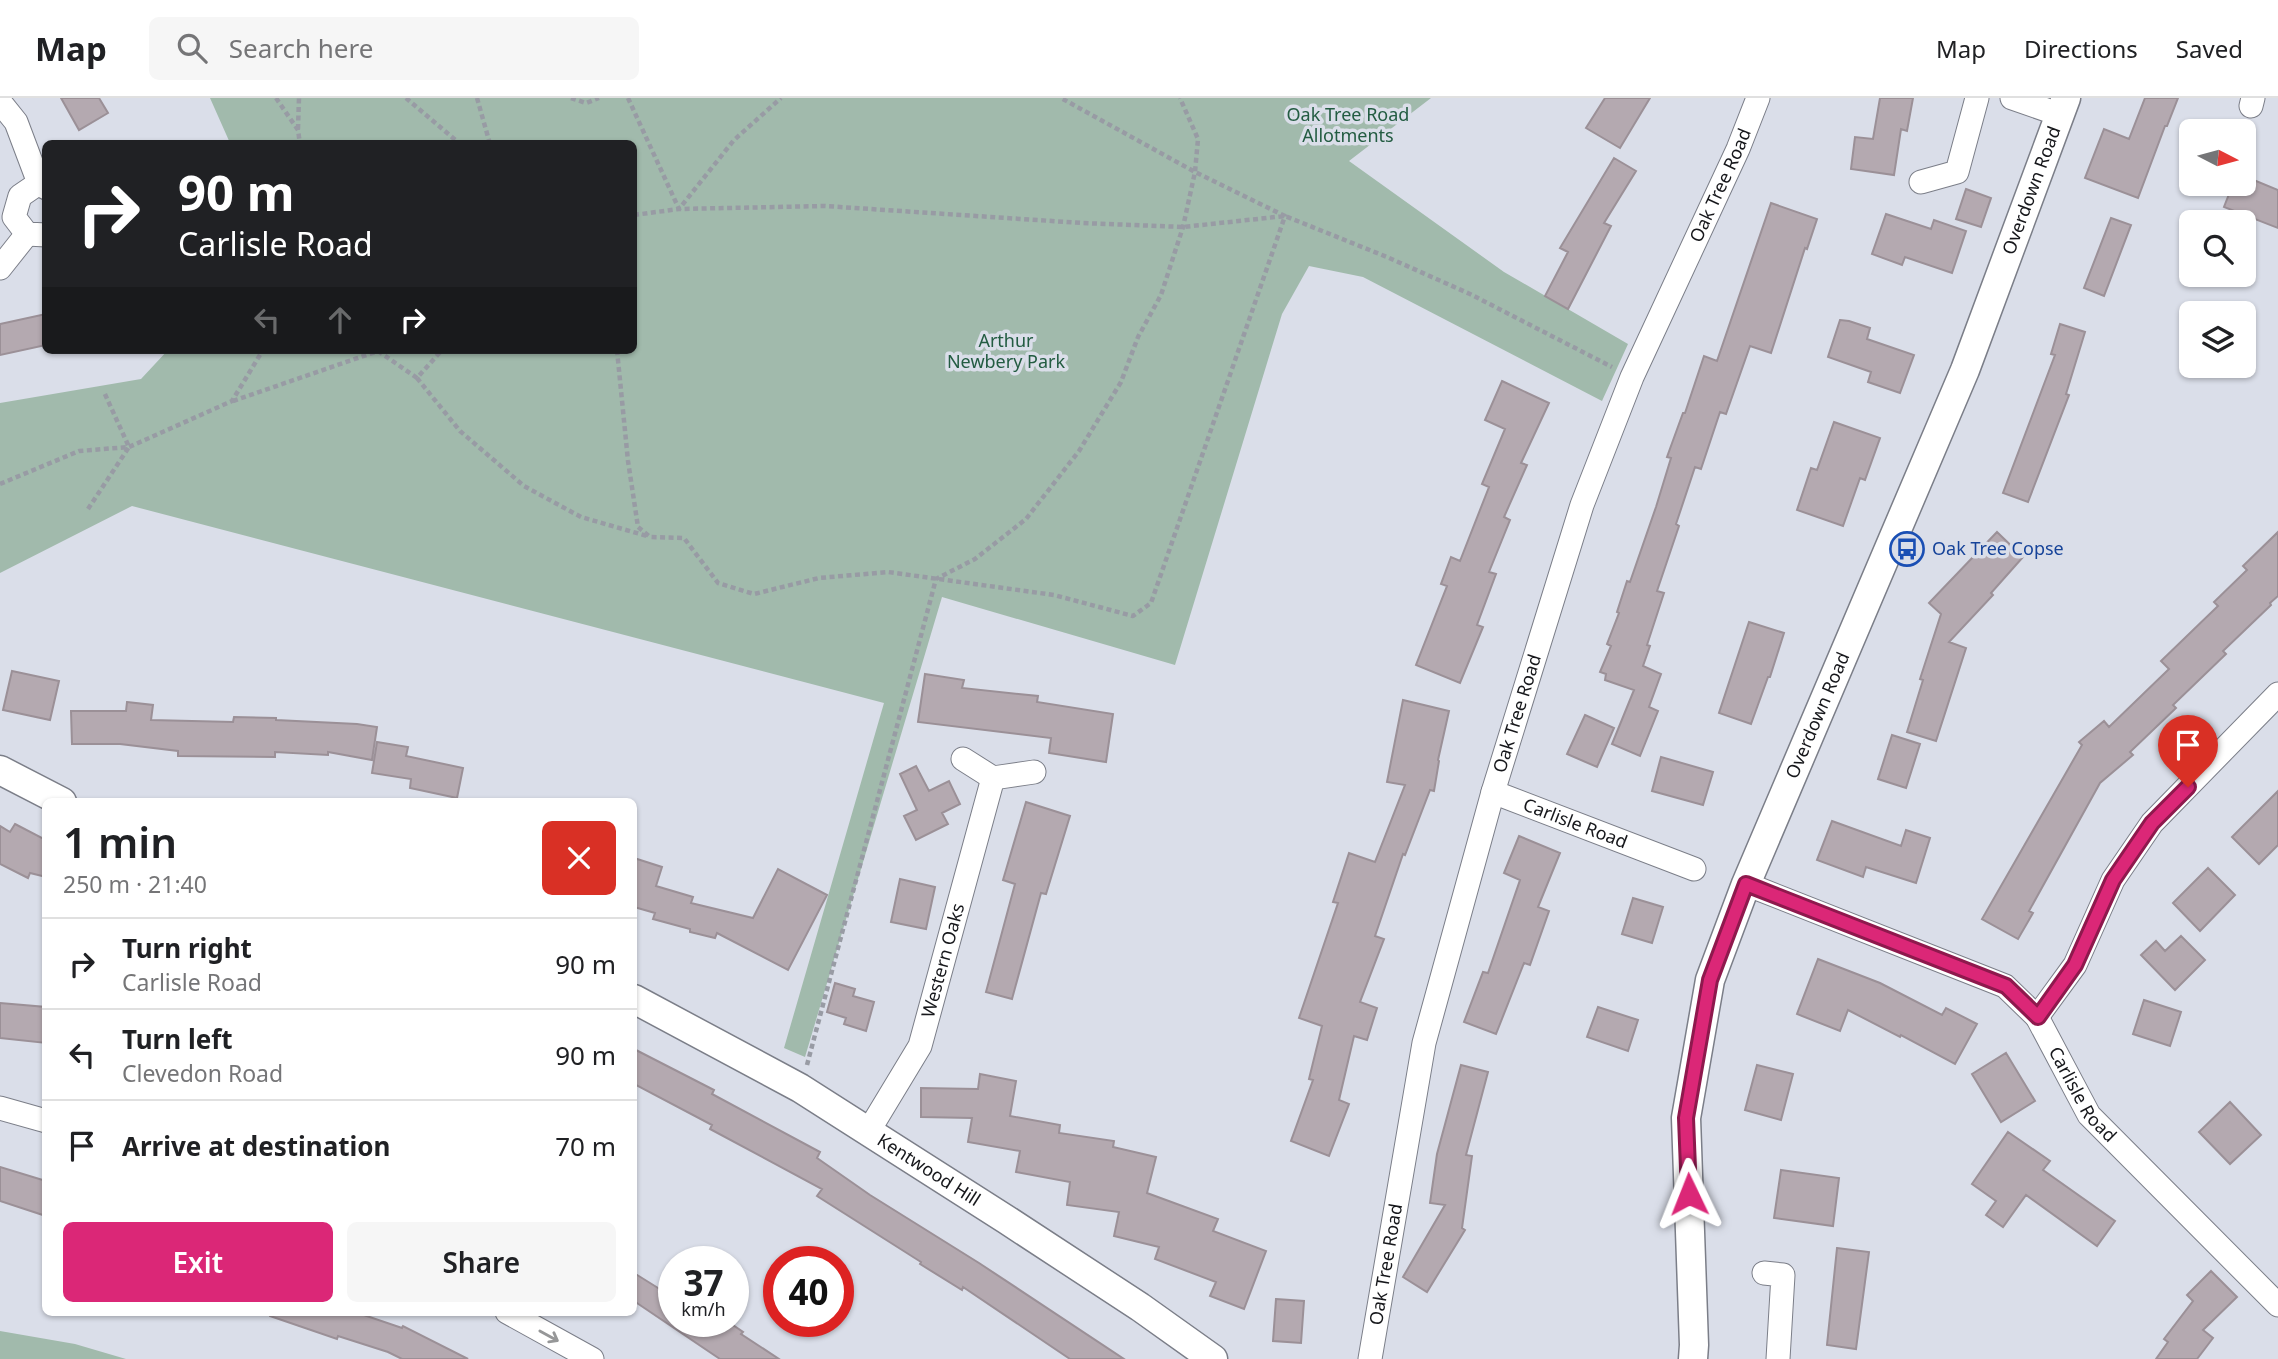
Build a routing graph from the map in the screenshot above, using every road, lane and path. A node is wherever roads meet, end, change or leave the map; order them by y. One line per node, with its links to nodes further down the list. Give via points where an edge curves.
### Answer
1 (276, 98): 16 (path)
2 (299, 98): 16 (path)
3 (406, 98): 18 (path)
4 (477, 98): 19 (path)
5 (571, 98): 6 (path, via 586,103)
6 (598, 98)
7 (628, 98): 23 (path)
8 (781, 98): 23 (path, via 734,140)
9 (1061, 98): 20 (path)
10 (1180, 98): 20 (path, via 1198,139)
11 (1758, 98): 34 (street, Oak Tree Road)
12 (1977, 98): 21 (street, via 1957,172)
13 (2012, 98): 15 (street)
14 (0, 102): 22 (street, via 16,121)
15 (2064, 106): 51 (street, Overdown Road, via 1965,370)
16 (298, 130): 17 (path)
17 (299, 140)
18 (455, 140)
19 (489, 140)
20 (1195, 172): 25 (path); 26 (path)
21 (1921, 182)
22 (42, 185): 27 (street, via 20,195 14,218)
23 (679, 209): 24 (path); 26 (path, via 825,206)
24 (637, 215)
25 (1285, 216): 26 (path); 34 (path, via 1470,294); 42 (path, via 1151,603 1133,616 1054,595)
26 (1183, 227): 42 (path, via 1161,295 1121,382 1079,451 1026,519 975,559)
27 (36, 234): 28 (street)
28 (0, 268)
29 (261, 354): 37 (path)
30 (369, 354): 37 (path)
31 (382, 354): 35 (path)
32 (438, 354): 35 (path)
33 (617, 354): 41 (path, via 638,527)
34 (1632, 377): 48 (street, Oak Tree Road, via 1582,505)
35 (417, 378): 41 (path, via 460,431 524,486 581,517)
36 (104, 392): 38 (path)
37 (232, 401): 38 (path)
38 (129, 447): 39 (path, via 79,451); 40 (path)
39 (0, 484)
40 (89, 509)
41 (650, 537): 42 (path, via 684,538 718,583 754,594 819,578 888,572)
42 (936, 579): 54 (path)
43 (2278, 694): 53 (street, via 2152,823 2113,880 2075,965)
44 (963, 759): 47 (street)
45 (0, 770): 49 (street)
46 (1034, 772): 47 (street)
47 (993, 778): 57 (street, Western Oaks, via 920,1046)
48 (1493, 792): 50 (street, Carlisle Road); 63 (street, Oak Tree Road, via 1424,1042)
49 (54, 798)
50 (1695, 869)
51 (1746, 884): 53 (street, Carlisle Road, via 2006,986); 64 (street, Overdown Road, via 1710,980 1686,1118)
52 (637, 1001): 54 (street, Kentwood Hill)
53 (2038, 1017): 59 (street, Carlisle Road, via 2089,1115)
54 (800, 1088): 57 (street, Kentwood Hill)
55 (0, 1108): 56 (street)
56 (42, 1120)
57 (868, 1132): 62 (street, Kentwood Hill, via 1030,1234)
58 (1764, 1273): 65 (street, via 1783,1275)
59 (2278, 1305)
60 (514, 1316): 61 (street, one-way to 61)
61 (592, 1359)
62 (1213, 1359)
63 (1370, 1359)
64 (1693, 1359)
65 (1778, 1359)

